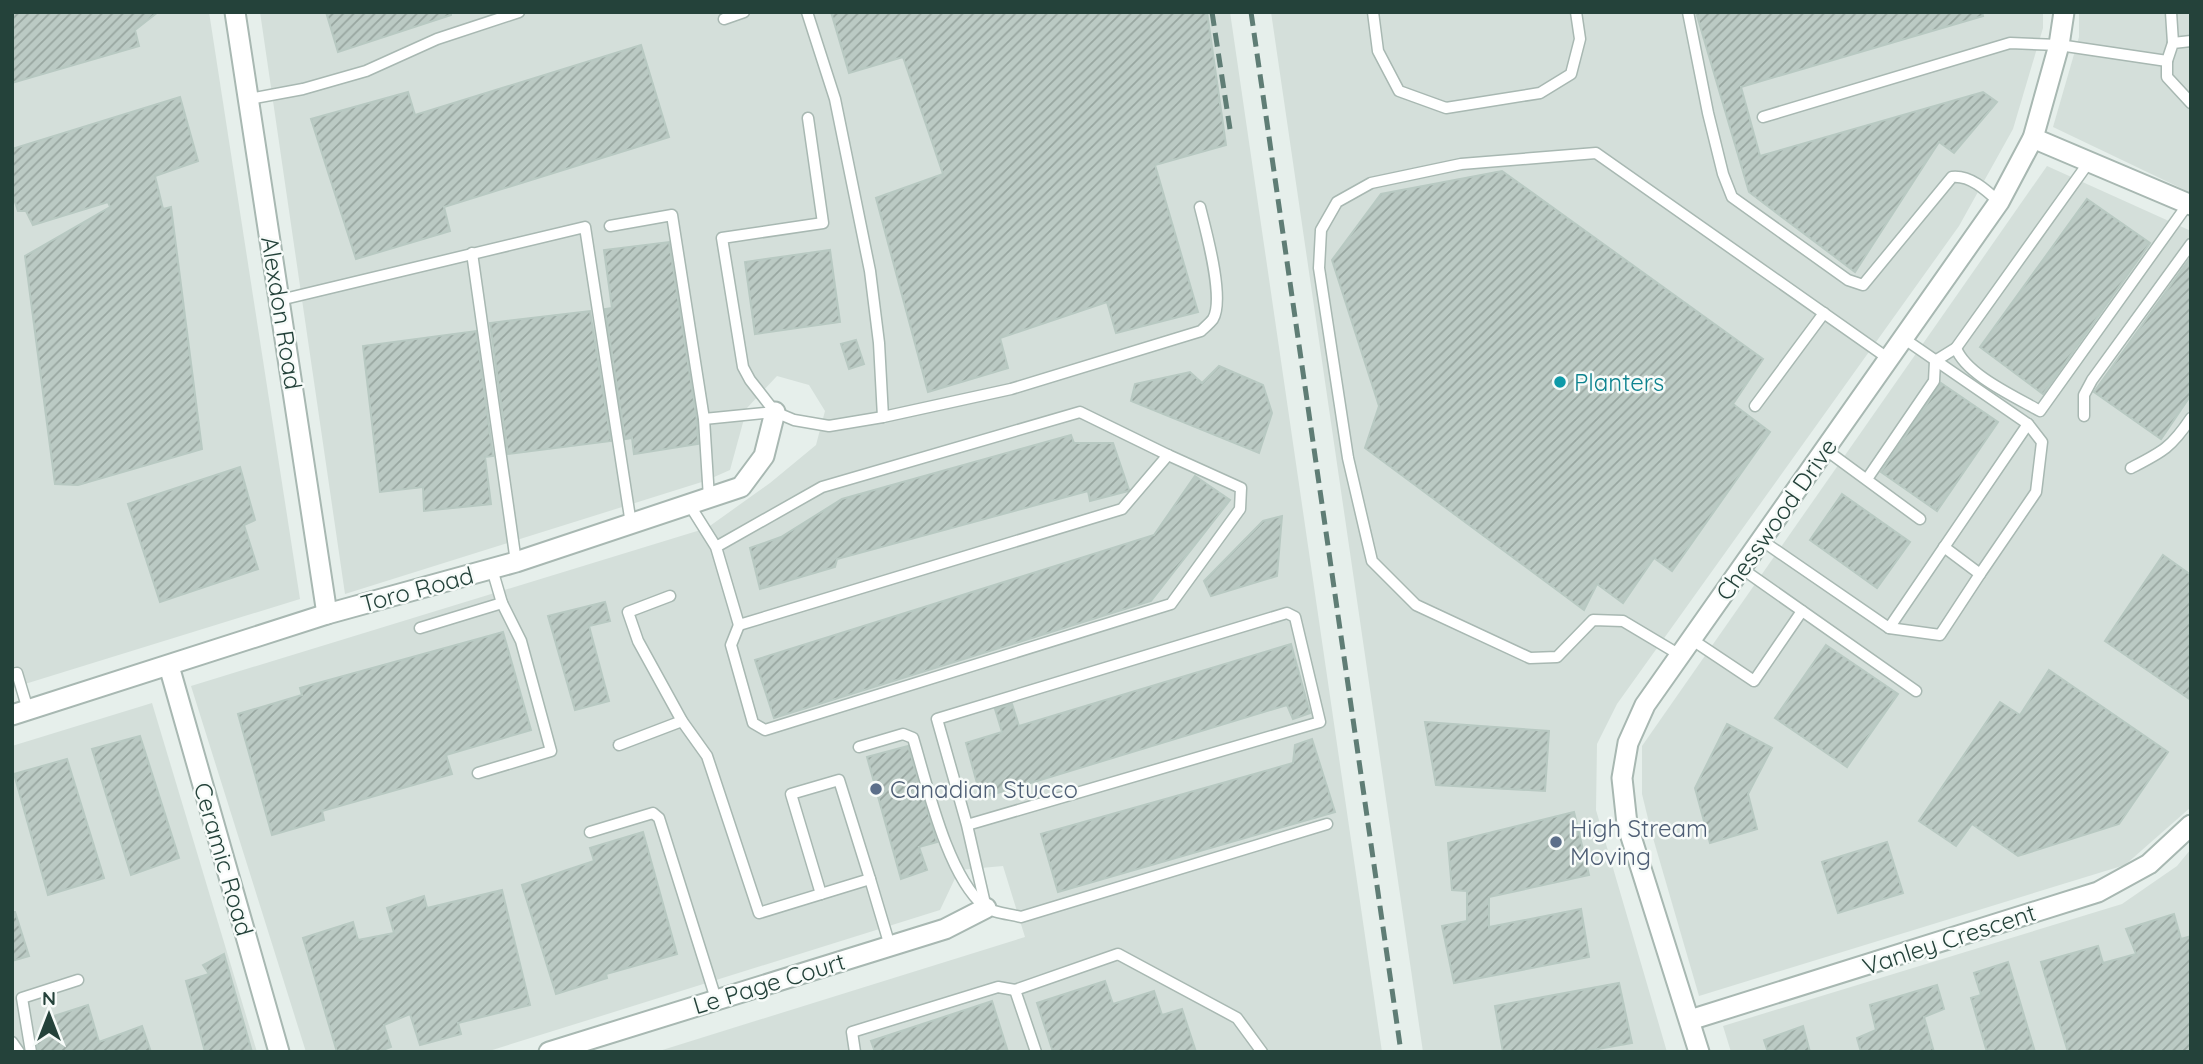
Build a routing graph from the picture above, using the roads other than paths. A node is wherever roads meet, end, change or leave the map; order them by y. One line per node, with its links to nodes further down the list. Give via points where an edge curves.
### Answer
1 (235, 12): 15 (street, Alexdon Road)
2 (519, 12): 15 (lane, via 437,39 366,71)
3 (744, 12): 10 (lane)
4 (807, 12): 36 (lane, via 835,99 866,249)
5 (1373, 12): 6 (lane, via 1378,51 1399,90 1446,108 1540,93 1571,74 1580,39)
6 (1576, 12)
7 (1688, 12): 21 (lane, via 1708,113 1732,197 1848,280 1863,285 1952,177 1962,175)
8 (2064, 12): 13 (street, Chesswood Drive)
9 (2171, 12): 12 (lane)
10 (724, 19)
11 (2191, 41): 12 (lane)
12 (2174, 43): 14 (lane)
13 (2059, 45): 14 (lane); 17 (lane, via 2010,43); 19 (street, Chesswood Drive)
14 (2167, 61): 16 (lane, via 2167,77)
15 (249, 99): 27 (street, Alexdon Road)
16 (2191, 103)
17 (1763, 117)
18 (808, 118): 34 (lane, via 823,223 722,238 743,367)
19 (2033, 138): 20 (street); 21 (street, Chesswood Drive)
20 (2088, 162): 22 (street); 30 (lane)
21 (1999, 202): 29 (street, Chesswood Drive)
22 (2189, 204): 30 (lane, via 2040,411 1976,372)
23 (1200, 208): 36 (lane, via 1217,303 1213,319 1201,331 1011,389)
24 (610, 226): 38 (lane, via 672,215)
25 (2191, 244): 35 (lane, via 2092,380 2084,396)
26 (472, 253): 27 (lane); 47 (lane, via 585,227); 51 (lane)
27 (280, 300): 58 (street, Alexdon Road)
28 (1824, 313): 31 (lane); 33 (lane); 62 (lane, via 1596,153 1461,164 1371,183 1337,202 1321,230 1319,268 1348,458 1372,561 1416,605 1530,658 1558,657 1593,620 1623,621)
29 (1903, 338): 31 (street, Chesswood Drive); 32 (lane)
30 (1956, 348): 32 (lane)
31 (1889, 359): 40 (street, Chesswood Drive)
32 (1935, 361): 39 (lane); 43 (lane, via 1934,381)
33 (1755, 407)
34 (775, 412): 36 (lane, via 829,425); 38 (lane); 44 (street, Toro Road, via 764,456 741,487)
35 (2084, 416)
36 (883, 417)
37 (2191, 418): 42 (lane, via 2176,441)
38 (704, 419): 44 (lane)
39 (2028, 424): 50 (lane); 54 (lane, via 2042,442 2036,492)
40 (1826, 450): 43 (lane); 48 (street, Chesswood Drive)
41 (1168, 455): 49 (lane, via 1080,412 822,487); 59 (lane, via 1122,509); 59 (lane, via 1241,488 1240,509 1171,604 765,730 753,723 731,645)
42 (2131, 468)
43 (1867, 479): 46 (lane)
44 (709, 498): 45 (street, Toro Road)
45 (689, 504): 47 (street, Toro Road); 49 (lane)
46 (1920, 519)
47 (631, 524): 51 (street, Toro Road)
48 (1761, 540): 52 (street, Chesswood Drive); 61 (lane)
49 (716, 547): 59 (lane)
50 (1944, 547): 54 (lane); 61 (lane)
51 (516, 562): 53 (street, Toro Road)
52 (1741, 568): 57 (lane); 62 (street, Chesswood Drive)
53 (492, 569): 56 (lane); 58 (street, Toro Road)
54 (1980, 574): 61 (lane, via 1940,635)
55 (670, 596): 67 (lane, via 628,612 638,641)
56 (502, 604): 60 (lane); 70 (lane, via 521,641 551,751)
57 (1802, 611): 62 (lane, via 1754,681); 65 (lane)
58 (327, 614): 63 (street, Toro Road)
59 (739, 625)
60 (420, 628)
61 (1889, 628)
62 (1686, 647): 82 (street, Chesswood Drive, via 1645,705 1628,743 1622,778 1627,824)
63 (169, 666): 66 (street, Toro Road); 86 (street, Ceramic Road)
64 (12, 674): 66 (lane, via 17,673)
65 (1916, 691)
66 (20, 712)
67 (682, 721): 68 (lane); 76 (lane, via 707,756 759,913)
68 (619, 745)
69 (859, 747): 77 (lane, via 903,734 913,738 938,824 963,881)
70 (478, 773)
71 (1327, 824): 77 (lane, via 1020,917)
72 (967, 825): 72 (lane, via 937,719 1287,613 1295,617 1320,722); 77 (lane)
73 (2191, 825): 82 (street, Vanley Crescent, via 2149,863 2098,892)
74 (590, 832): 81 (lane, via 653,813 659,818)
75 (870, 879): 76 (lane); 76 (lane, via 839,780 791,794); 78 (lane)
76 (821, 894)
77 (986, 908): 78 (street, Le Page Court, via 945,929)
78 (890, 946): 81 (street, Le Page Court)
79 (78, 980): 85 (lane, via 22,998)
80 (1015, 990): 88 (lane, via 998,987 852,1032); 89 (lane); 90 (lane, via 1118,954 1237,1018)
81 (716, 999): 87 (street, Le Page Court)
82 (1690, 1020): 91 (street, Chesswood Drive)
83 (12, 1042): 84 (lane)
84 (19, 1052)
85 (31, 1052)
86 (279, 1052)
87 (549, 1052)
88 (855, 1052)
89 (1036, 1052)
90 (1262, 1052)
91 (1699, 1052)

